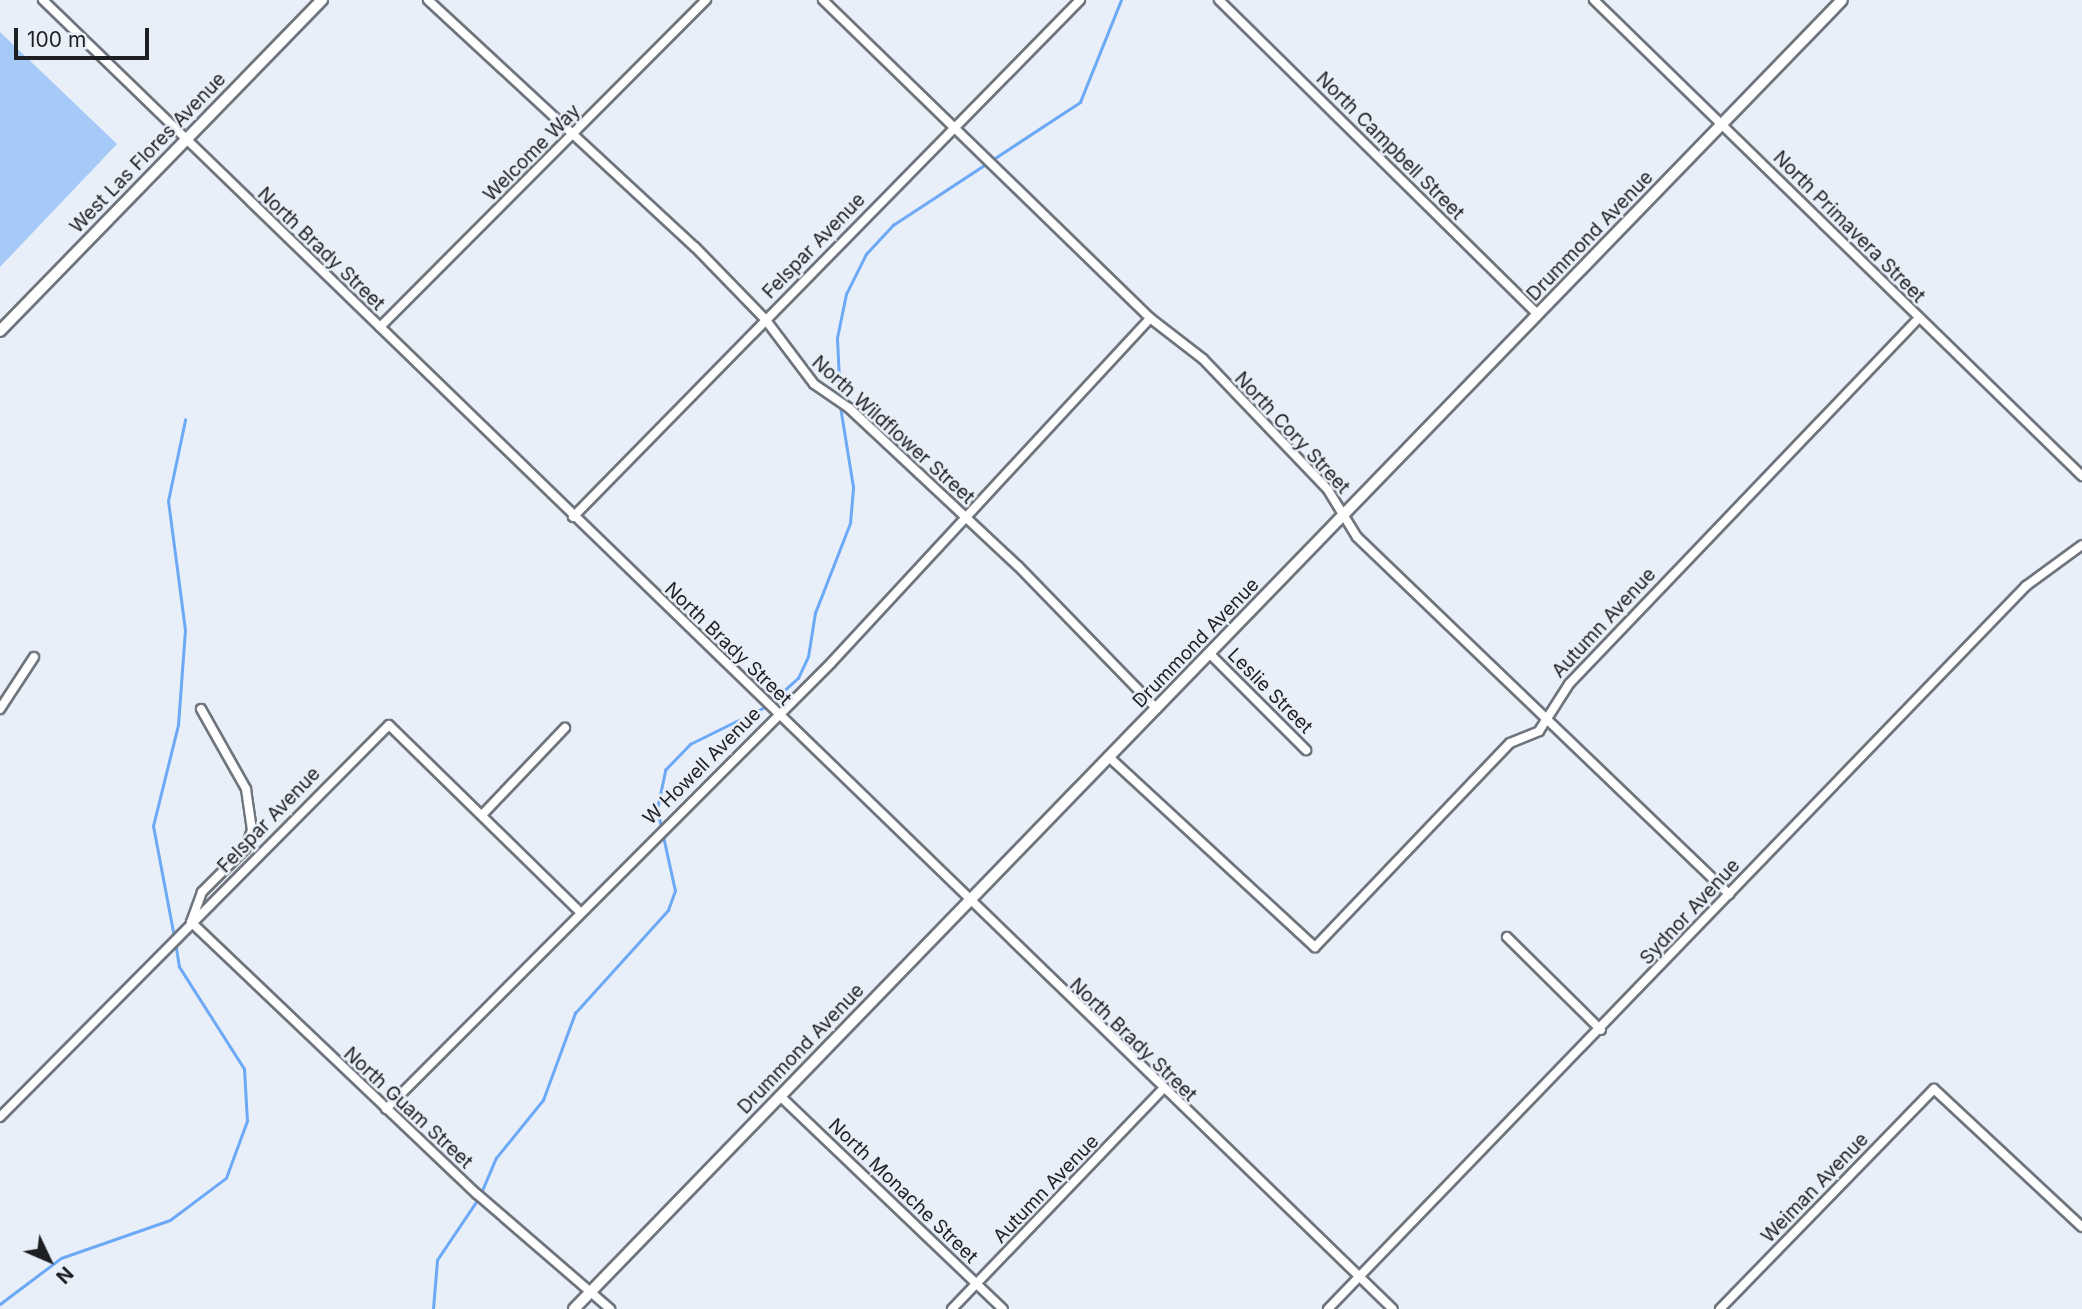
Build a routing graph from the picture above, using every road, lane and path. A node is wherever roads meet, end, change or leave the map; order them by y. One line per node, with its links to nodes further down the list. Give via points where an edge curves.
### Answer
1 (43, 0): 13 (street, North Brady Street)
2 (322, 0): 13 (street, West Las Flores Avenue)
3 (428, 0): 12 (street, North Wildflower Street)
4 (706, 0): 12 (street, Welcome Way)
5 (823, 0): 11 (street, North Cory Street)
6 (1080, 0): 11 (street, Felspar Avenue)
7 (1219, 0): 14 (street, North Campbell Street)
8 (1594, 0): 10 (street, North Primavera Street)
9 (1842, 0): 10 (street, Drummond Avenue)
10 (1723, 124): 14 (street, Drummond Avenue); 16 (street, North Primavera Street)
11 (953, 127): 15 (street, North Cory Street); 17 (street, Felspar Avenue)
12 (571, 137): 17 (street, North Wildflower Street); 18 (street, Welcome Way)
13 (186, 141): 18 (street, North Brady Street); 19 (street, West Las Flores Avenue)
14 (1538, 315): 21 (street, Drummond Avenue)
15 (1150, 318): 21 (street, North Cory Street, via 1203,359); 23 (street, W Howell Avenue)
16 (1919, 318): 20 (street, North Primavera Street); 31 (street, Autumn Avenue, via 1569,684)
17 (765, 319): 22 (street, Felspar Avenue); 23 (street, North Wildflower Street, via 814,384 849,408)
18 (380, 327): 22 (street, North Brady Street)
19 (0, 331)
20 (2082, 476)
21 (1344, 514): 25 (street, Drummond Avenue); 31 (street, North Cory Street, via 1374,554)
22 (573, 517): 30 (street, North Brady Street)
23 (966, 518): 29 (street, North Wildflower Street); 30 (street, W Howell Avenue)
24 (2082, 545): 36 (street, Sydnor Avenue, via 2026,586)
25 (1210, 654): 29 (street, Drummond Avenue); 33 (street, Leslie Street)
26 (34, 657): 27 (street)
27 (0, 709)
28 (201, 709): 39 (street, via 246,789 252,830 245,849 202,892)
29 (1157, 709): 34 (street, Drummond Avenue)
30 (777, 714): 37 (street, North Brady Street); 38 (street, W Howell Avenue)
31 (1549, 719): 34 (street, Autumn Avenue, via 1510,743 1315,947); 36 (street, North Cory Street)
32 (565, 728): 35 (street)
33 (1306, 750)
34 (1110, 758): 37 (street, Drummond Avenue)
35 (482, 814): 38 (street); 39 (street, Felspar Avenue, via 389,725)
36 (1729, 894): 41 (street, Sydnor Avenue)
37 (967, 901): 42 (street, North Brady Street); 43 (street, Drummond Avenue)
38 (578, 910): 44 (street, W Howell Avenue)
39 (191, 922): 44 (street, North Guam Street); 45 (street, Felspar Avenue)
40 (1507, 937): 41 (street)
41 (1601, 1030): 47 (street, Sydnor Avenue)
42 (1162, 1090): 47 (street, North Brady Street); 48 (street, Autumn Avenue)
43 (780, 1096): 48 (street, North Monache Street); 49 (street, Drummond Avenue)
44 (386, 1109): 49 (street, North Guam Street)
45 (2, 1112)
46 (2082, 1227): 56 (street, Weiman Avenue, via 1934,1088)
47 (1359, 1278): 54 (street, Sydnor Avenue); 55 (street, North Brady Street)
48 (976, 1284): 52 (street, Autumn Avenue); 53 (street, North Monache Street)
49 (592, 1290): 50 (street, Drummond Avenue); 51 (street, North Guam Street)
50 (573, 1309)
51 (610, 1309)
52 (952, 1309)
53 (1003, 1309)
54 (1328, 1309)
55 (1393, 1309)
56 (1720, 1309)

